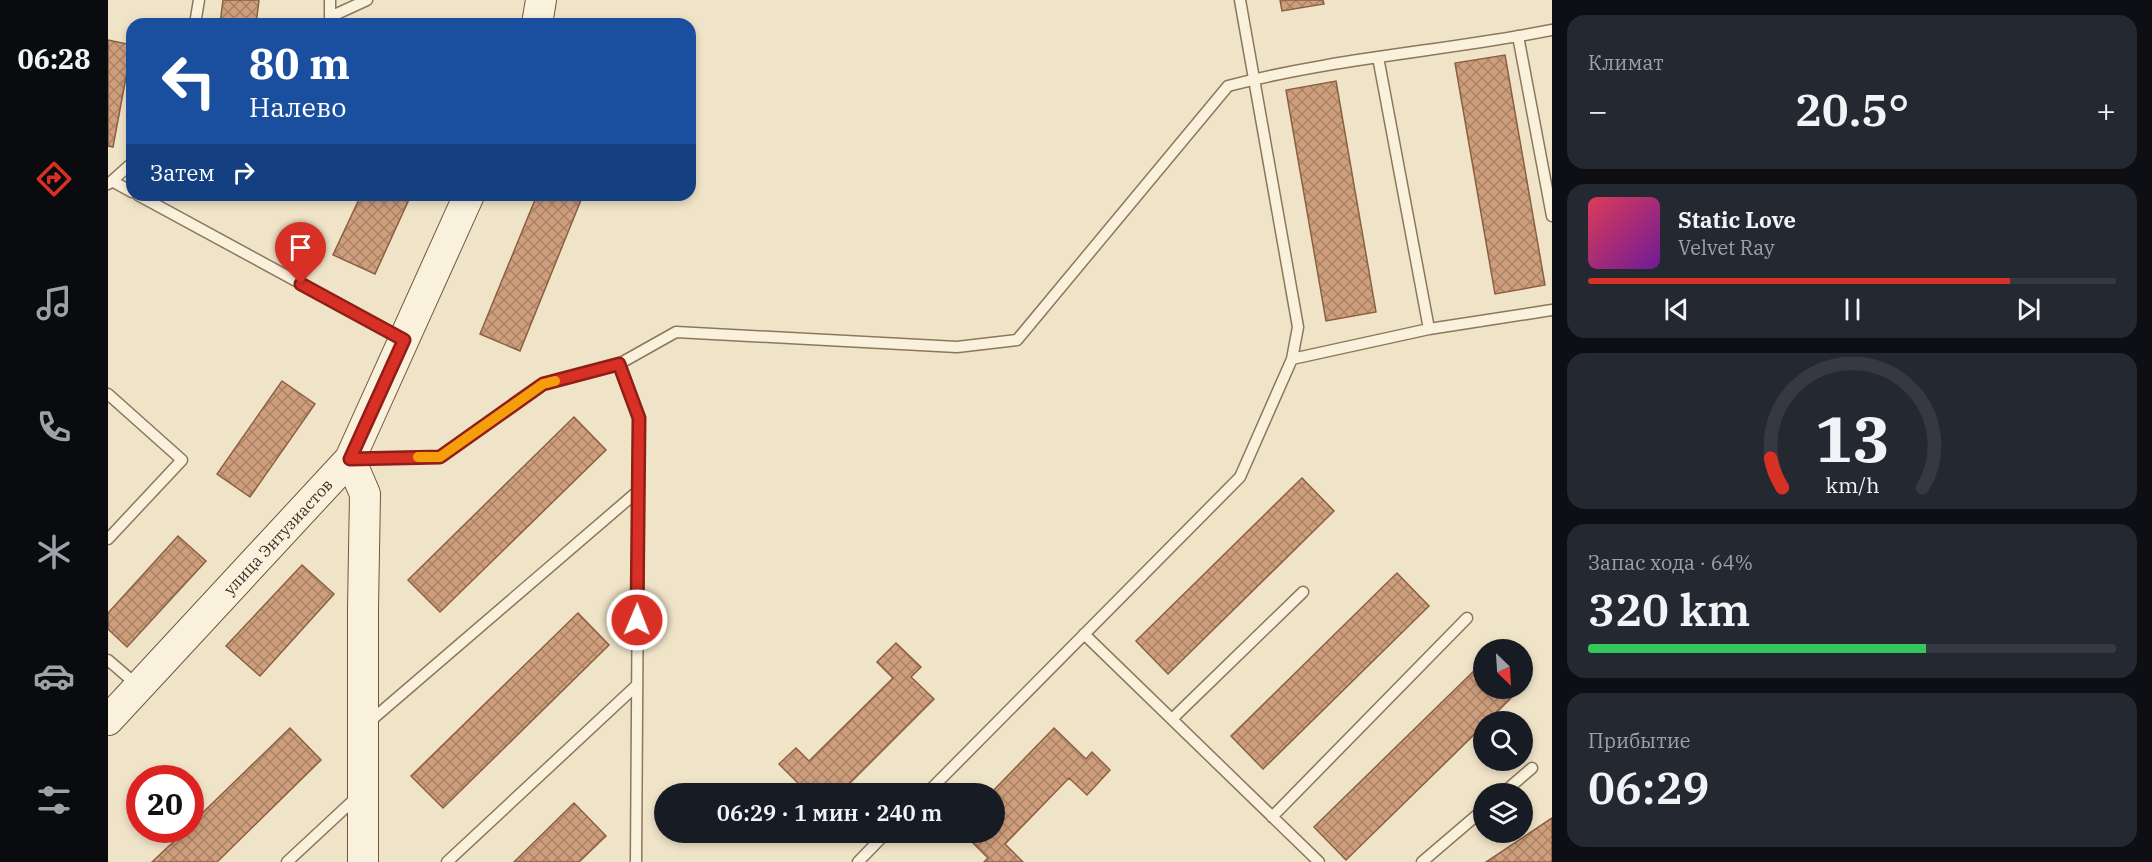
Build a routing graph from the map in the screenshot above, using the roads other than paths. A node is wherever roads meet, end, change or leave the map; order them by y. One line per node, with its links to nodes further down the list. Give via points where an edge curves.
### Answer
1 (199, 0): 6 (lane)
2 (330, 0): 3 (lane, via 330,17)
3 (366, 0)
4 (541, 0): 7 (street)
5 (1240, 0): 11 (lane)
6 (196, 18)
7 (538, 18)
8 (1552, 30): 9 (lane)
9 (1518, 36): 10 (lane); 17 (lane)
10 (1378, 57): 11 (lane); 19 (lane)
11 (1253, 79): 21 (lane, via 1298,327); 22 (lane, via 1228,86 1017,340 957,347 676,332)
12 (126, 169): 13 (lane)
13 (110, 182): 14 (lane)
14 (126, 189)
15 (149, 201): 20 (lane)
16 (466, 201): 20 (street, улица Энтузиастов)
17 (1552, 216)
18 (1552, 310): 19 (lane)
19 (1429, 329): 21 (lane)
20 (404, 340): 24 (street, улица Энтузиастов)
21 (1292, 359): 29 (lane, via 1240,477)
22 (619, 364): 24 (lane, via 543,384 440,457); 25 (lane, via 639,418)
23 (108, 394): 26 (lane, via 182,460)
24 (350, 459): 32 (street, улица Энтузиастов); 35 (street, via 365,494)
25 (638, 491): 31 (lane); 35 (lane)
26 (108, 539)
27 (1303, 592): 33 (lane)
28 (1467, 618): 40 (lane)
29 (1084, 634): 33 (lane); 37 (lane)
30 (108, 660): 32 (lane)
31 (637, 685): 43 (lane); 46 (lane)
32 (140, 688): 34 (street, улица Энтузиастов)
33 (1172, 719): 40 (lane)
34 (108, 720)
35 (363, 728): 39 (street)
36 (1529, 771): 38 (lane)
37 (937, 783)
38 (1515, 783)
39 (362, 792): 44 (lane); 45 (street)
40 (1272, 817): 49 (lane)
41 (1473, 818): 50 (lane)
42 (876, 843): 48 (lane)
43 (636, 857): 47 (lane)
44 (286, 862)
45 (363, 862)
46 (447, 862)
47 (625, 862)
48 (858, 862)
49 (1319, 862)
50 (1422, 862)

